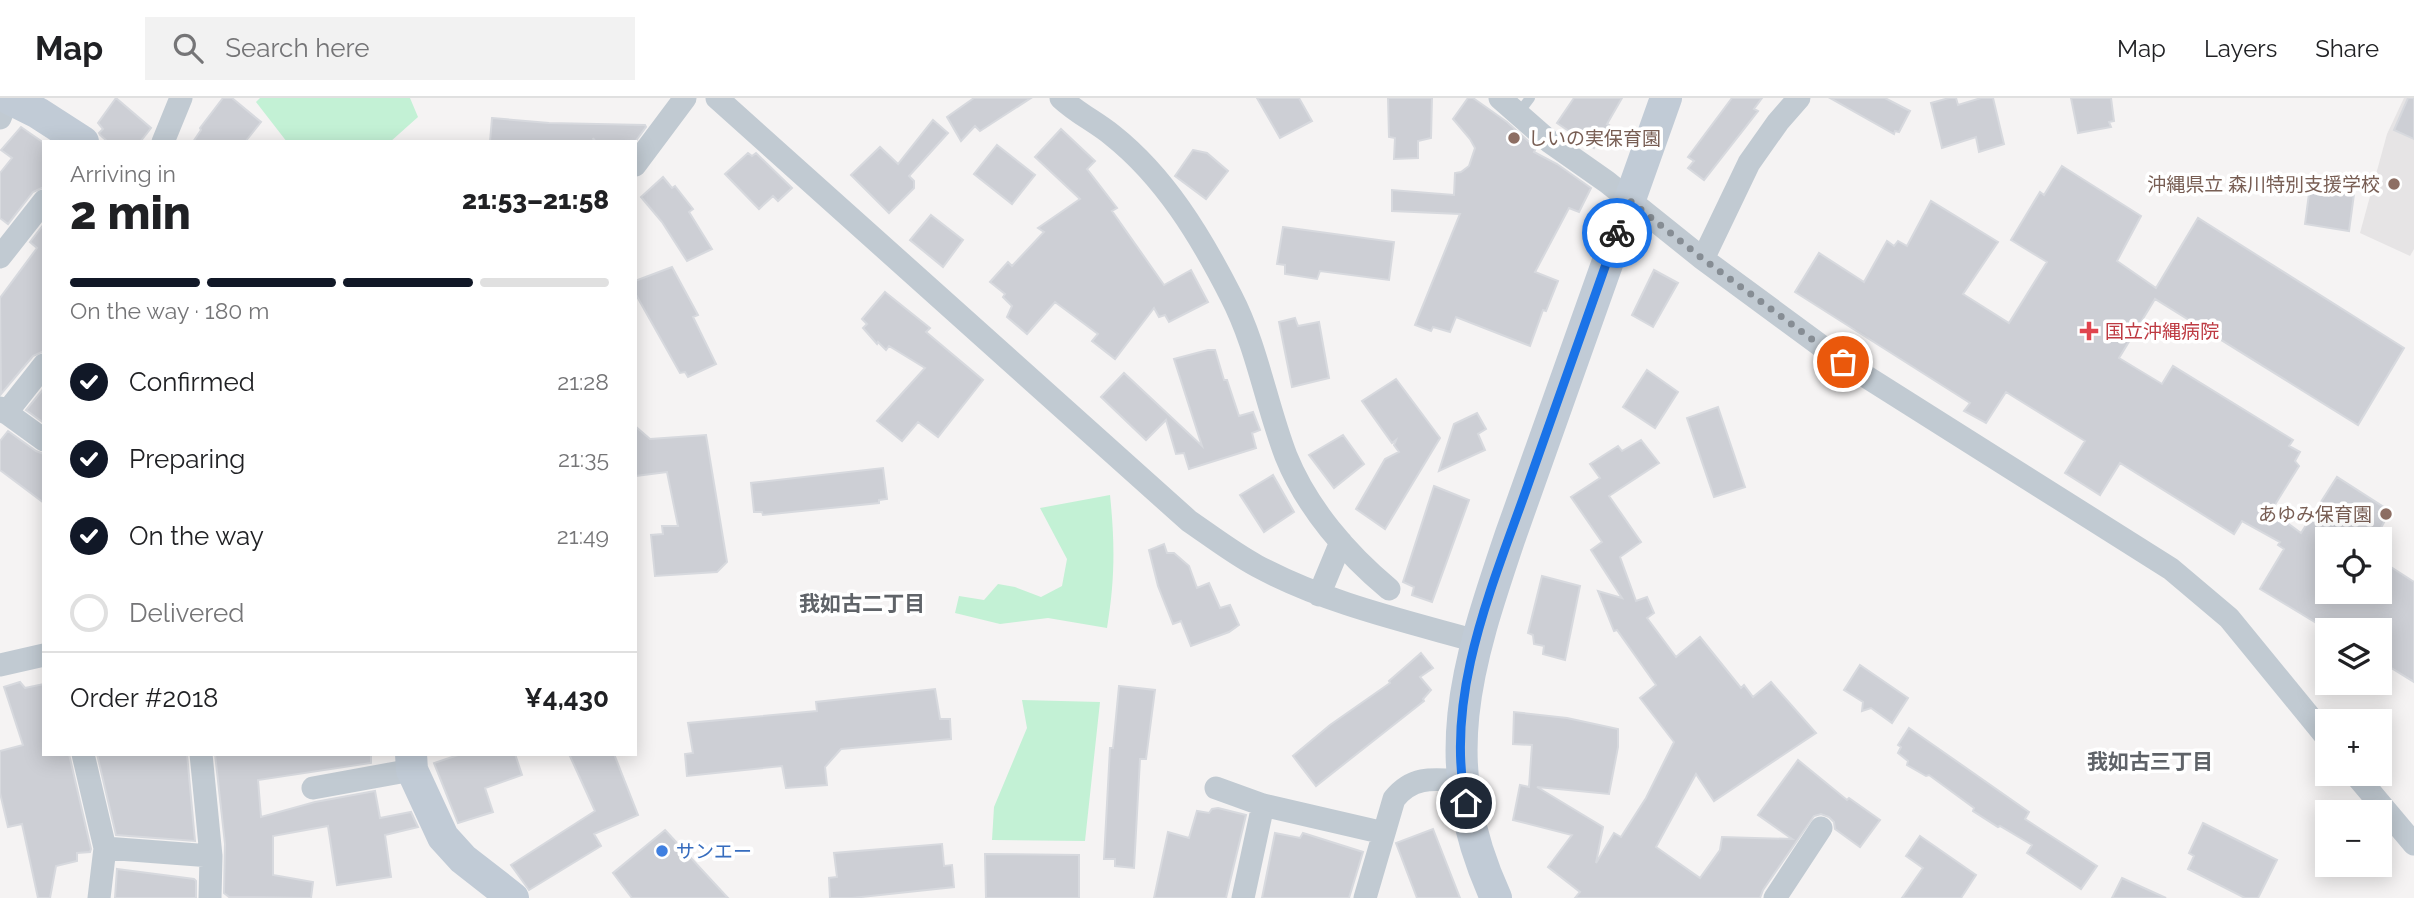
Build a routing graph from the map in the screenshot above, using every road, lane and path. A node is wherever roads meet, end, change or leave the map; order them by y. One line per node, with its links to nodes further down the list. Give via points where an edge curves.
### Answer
1 (8, 98): 10 (street); 11 (main road)
2 (181, 98): 12 (street)
3 (685, 98): 13 (street)
4 (717, 98): 23 (street, via 1189,521 1254,565)
5 (1061, 98): 21 (street, via 1112,135 1160,182 1190,222 1233,298 1287,458)
6 (1500, 98): 9 (street)
7 (1665, 98): 14 (main road)
8 (1799, 98): 17 (street, via 1749,163)
9 (1524, 106): 14 (street, via 1549,142)
10 (0, 118)
11 (80, 140)
12 (164, 140)
13 (637, 162)
14 (1629, 200): 17 (street); 24 (main road)
15 (42, 204): 16 (street)
16 (0, 257)
17 (1703, 259): 27 (street, via 1843,362 2171,569 2229,618)
18 (42, 367): 19 (street)
19 (3, 410): 20 (street)
20 (42, 439)
21 (1341, 542): 22 (street); 23 (street)
22 (1389, 589)
23 (1319, 595): 24 (street)
24 (1476, 641): 31 (main road, via 1462,721)
25 (42, 655): 26 (street)
26 (0, 665)
27 (2315, 723)
28 (82, 756): 39 (street)
29 (201, 756): 40 (street)
30 (412, 762): 33 (street); 43 (main road, via 443,837)
31 (1462, 781): 37 (street, via 1428,779 1403,787 1394,799); 46 (main road, via 1484,872)
32 (2366, 786): 38 (street)
33 (313, 788)
34 (1216, 788): 35 (street)
35 (1263, 805): 37 (street); 44 (street)
36 (1821, 828): 47 (street)
37 (1384, 833): 45 (street)
38 (2414, 844)
39 (105, 848): 40 (street); 41 (street)
40 (211, 856): 42 (street)
41 (100, 898)
42 (210, 898)
43 (513, 898)
44 (1243, 898)
45 (1364, 898)
46 (1496, 898)
47 (1775, 898)

